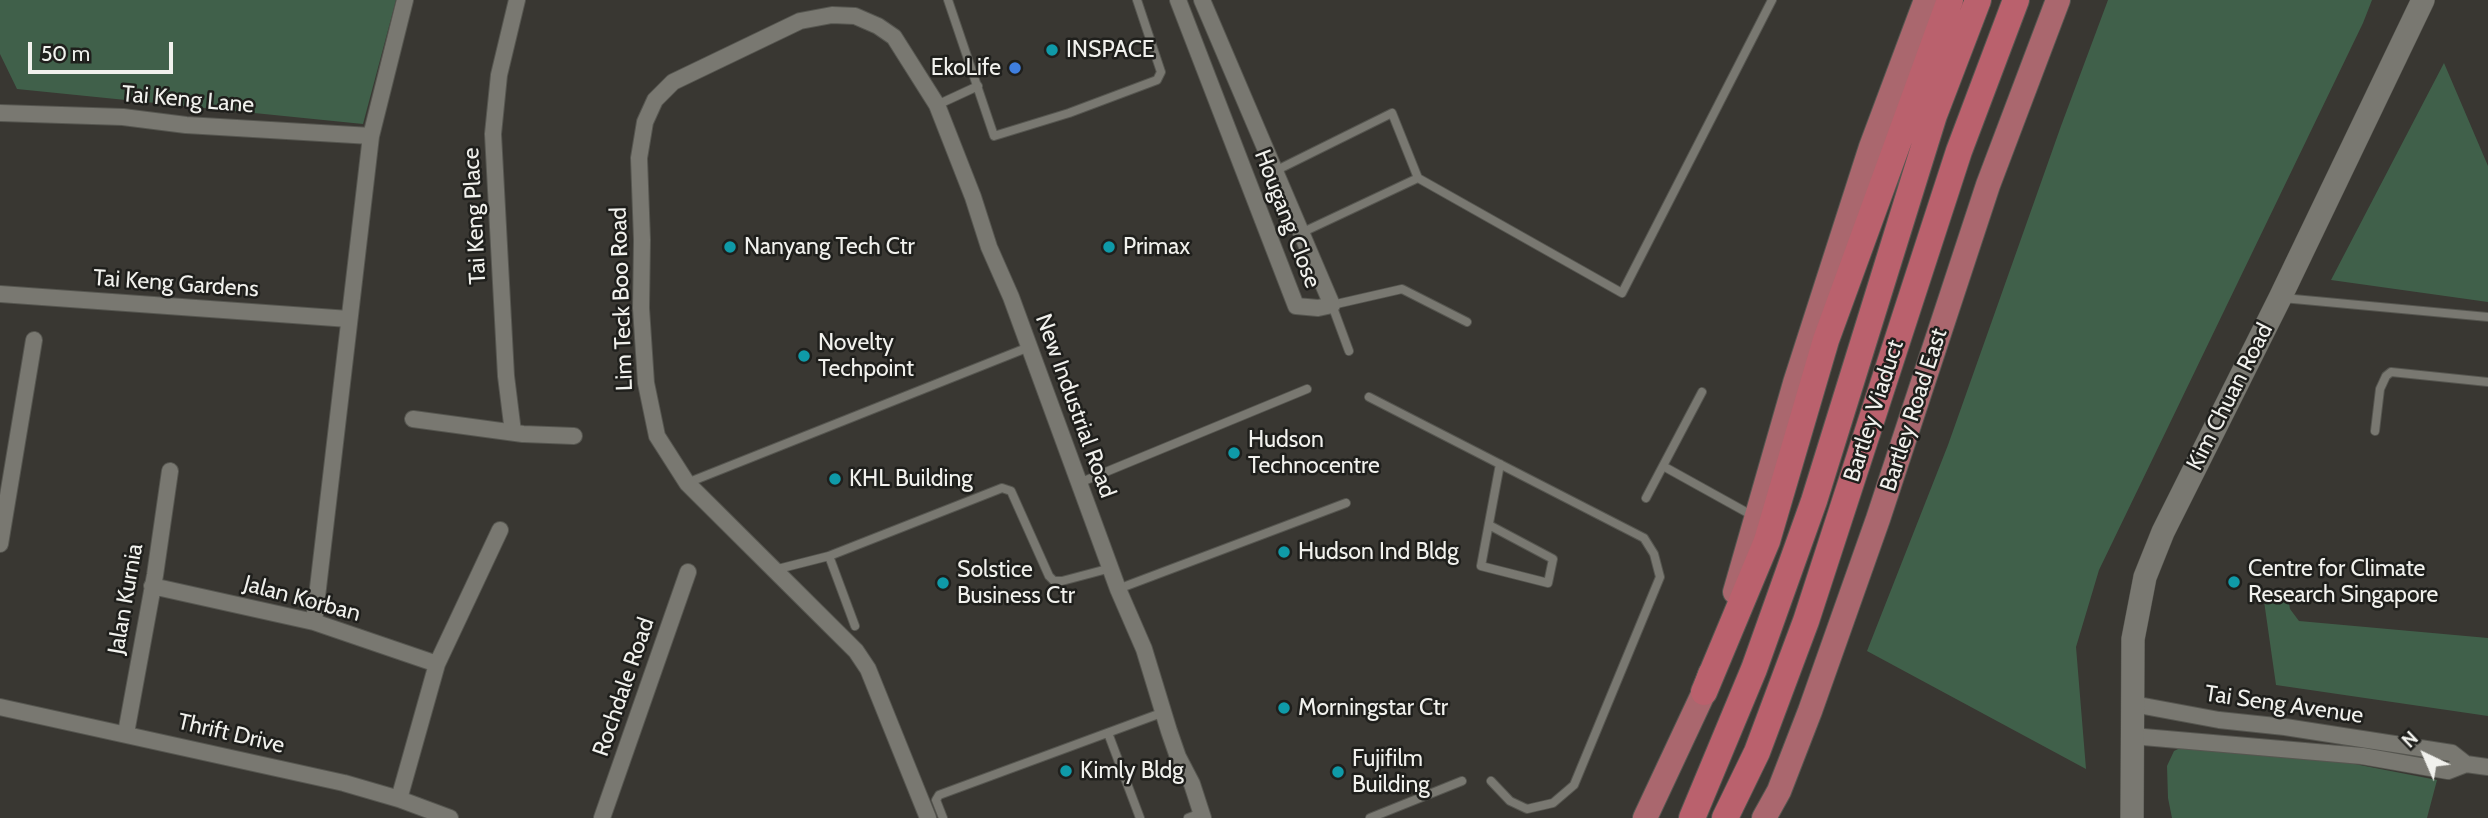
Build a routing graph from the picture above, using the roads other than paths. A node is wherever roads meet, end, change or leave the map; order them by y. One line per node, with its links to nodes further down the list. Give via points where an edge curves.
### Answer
1 (405, 0): 18 (street)
2 (517, 0): 37 (street, Tai Keng Place, via 499,75 493,134)
3 (948, 0): 15 (lane)
4 (1136, 0): 15 (lane, via 1161,72 1157,80 994,136)
5 (1178, 0): 24 (street, Hougang Close, via 1296,306)
6 (1202, 0): 19 (street, Hougang Close)
7 (1772, 0): 20 (lane, via 1622,293)
8 (1926, 0): 46 (main road, via 1871,147)
9 (1951, 0): 59 (highway, via 1826,340 1767,541)
10 (1978, 0): 79 (highway, Bartley Viaduct, via 1934,115 1814,501 1754,669)
11 (2016, 0): 80 (highway, Bartley Viaduct, via 1959,151 1802,633 1762,740)
12 (2058, 0): 81 (main road, Bartley Road East, via 1988,185 1810,711)
13 (2423, 0): 23 (main road, Kim Chuan Road)
14 (878, 26): 16 (street, New Industrial Road, via 894,37); 42 (street, Lim Teck Boo Road, via 855,16 800,21 673,82 655,100 645,122 639,158 646,383 657,436)
15 (978, 86): 16 (lane)
16 (937, 105): 29 (street, New Industrial Road)
17 (0, 113): 18 (street, Tai Keng Lane, via 123,117)
18 (371, 136): 26 (street)
19 (1275, 171): 20 (lane, via 1392,113); 21 (street, Hougang Close)
20 (1418, 178): 21 (lane)
21 (1301, 233): 24 (street, Hougang Close)
22 (0, 294): 26 (street, Tai Keng Gardens)
23 (2280, 298): 25 (lane); 60 (main road, Kim Chuan Road, via 2145,577 2133,639)
24 (1332, 305): 27 (lane, via 1402,289); 30 (lane)
25 (2488, 317)
26 (349, 318): 56 (street)
27 (1467, 321)
28 (34, 340): 49 (street)
29 (1029, 347): 42 (lane); 43 (street, New Industrial Road)
30 (1349, 351)
31 (2488, 382): 36 (lane, via 2391,372 2380,389)
32 (1307, 389): 43 (lane)
33 (1702, 392): 40 (lane)
34 (1368, 397): 39 (lane)
35 (413, 419): 37 (street)
36 (2375, 431)
37 (513, 432): 38 (street)
38 (575, 436)
39 (1500, 464): 47 (lane); 68 (lane, via 1644,538 1660,577 1574,785 1553,803 1527,808 1510,801)
40 (1663, 466): 44 (lane); 46 (lane)
41 (170, 471): 54 (street, Jalan Kurnia)
42 (687, 483): 52 (street, Lim Teck Boo Road)
43 (1079, 483): 51 (street, New Industrial Road)
44 (1646, 498)
45 (1346, 503): 55 (lane)
46 (1757, 518): 59 (main road)
47 (1489, 525): 47 (lane, via 1553,559 1548,583 1480,566)
48 (500, 530): 58 (street)
49 (0, 544)
50 (829, 556): 51 (lane, via 1002,488 1011,491 1054,580); 52 (lane); 57 (lane)
51 (1111, 568): 55 (street, New Industrial Road)
52 (773, 571): 74 (street, Lim Teck Boo Road, via 856,651 868,669)
53 (688, 572): 73 (street, Rochdale Road)
54 (152, 586): 56 (street, Jalan Korban); 63 (street, Jalan Kurnia)
55 (1118, 589): 62 (street, New Industrial Road)
56 (314, 622): 58 (street, Jalan Korban)
57 (855, 626)
58 (437, 664): 70 (street)
59 (1704, 692): 78 (main road)
60 (2133, 704): 65 (main road, Kim Chuan Road); 66 (street, Tai Seng Avenue, via 2452,753)
61 (0, 707): 63 (street, Thrift Drive)
62 (1164, 712): 64 (lane); 71 (street, New Industrial Road, via 1192,784)
63 (125, 733): 70 (street, Thrift Drive)
64 (1108, 733): 75 (lane, via 939,795 936,800); 76 (lane)
65 (2132, 736): 66 (street, Tai Seng Avenue, via 2362,756 2448,771); 82 (main road, Kim Chuan Road)
66 (2466, 764): 67 (street, Tai Seng Avenue)
67 (2488, 766)
68 (1491, 780)
69 (1462, 782): 77 (lane)
70 (399, 799): 72 (street, Thrift Drive)
71 (1197, 816)
72 (450, 818)
73 (602, 818)
74 (928, 818)
75 (943, 818)
76 (1140, 818)
77 (1370, 818)
78 (1645, 818)
79 (1692, 818)
80 (1725, 818)
81 (1764, 818)
82 (2132, 818)

